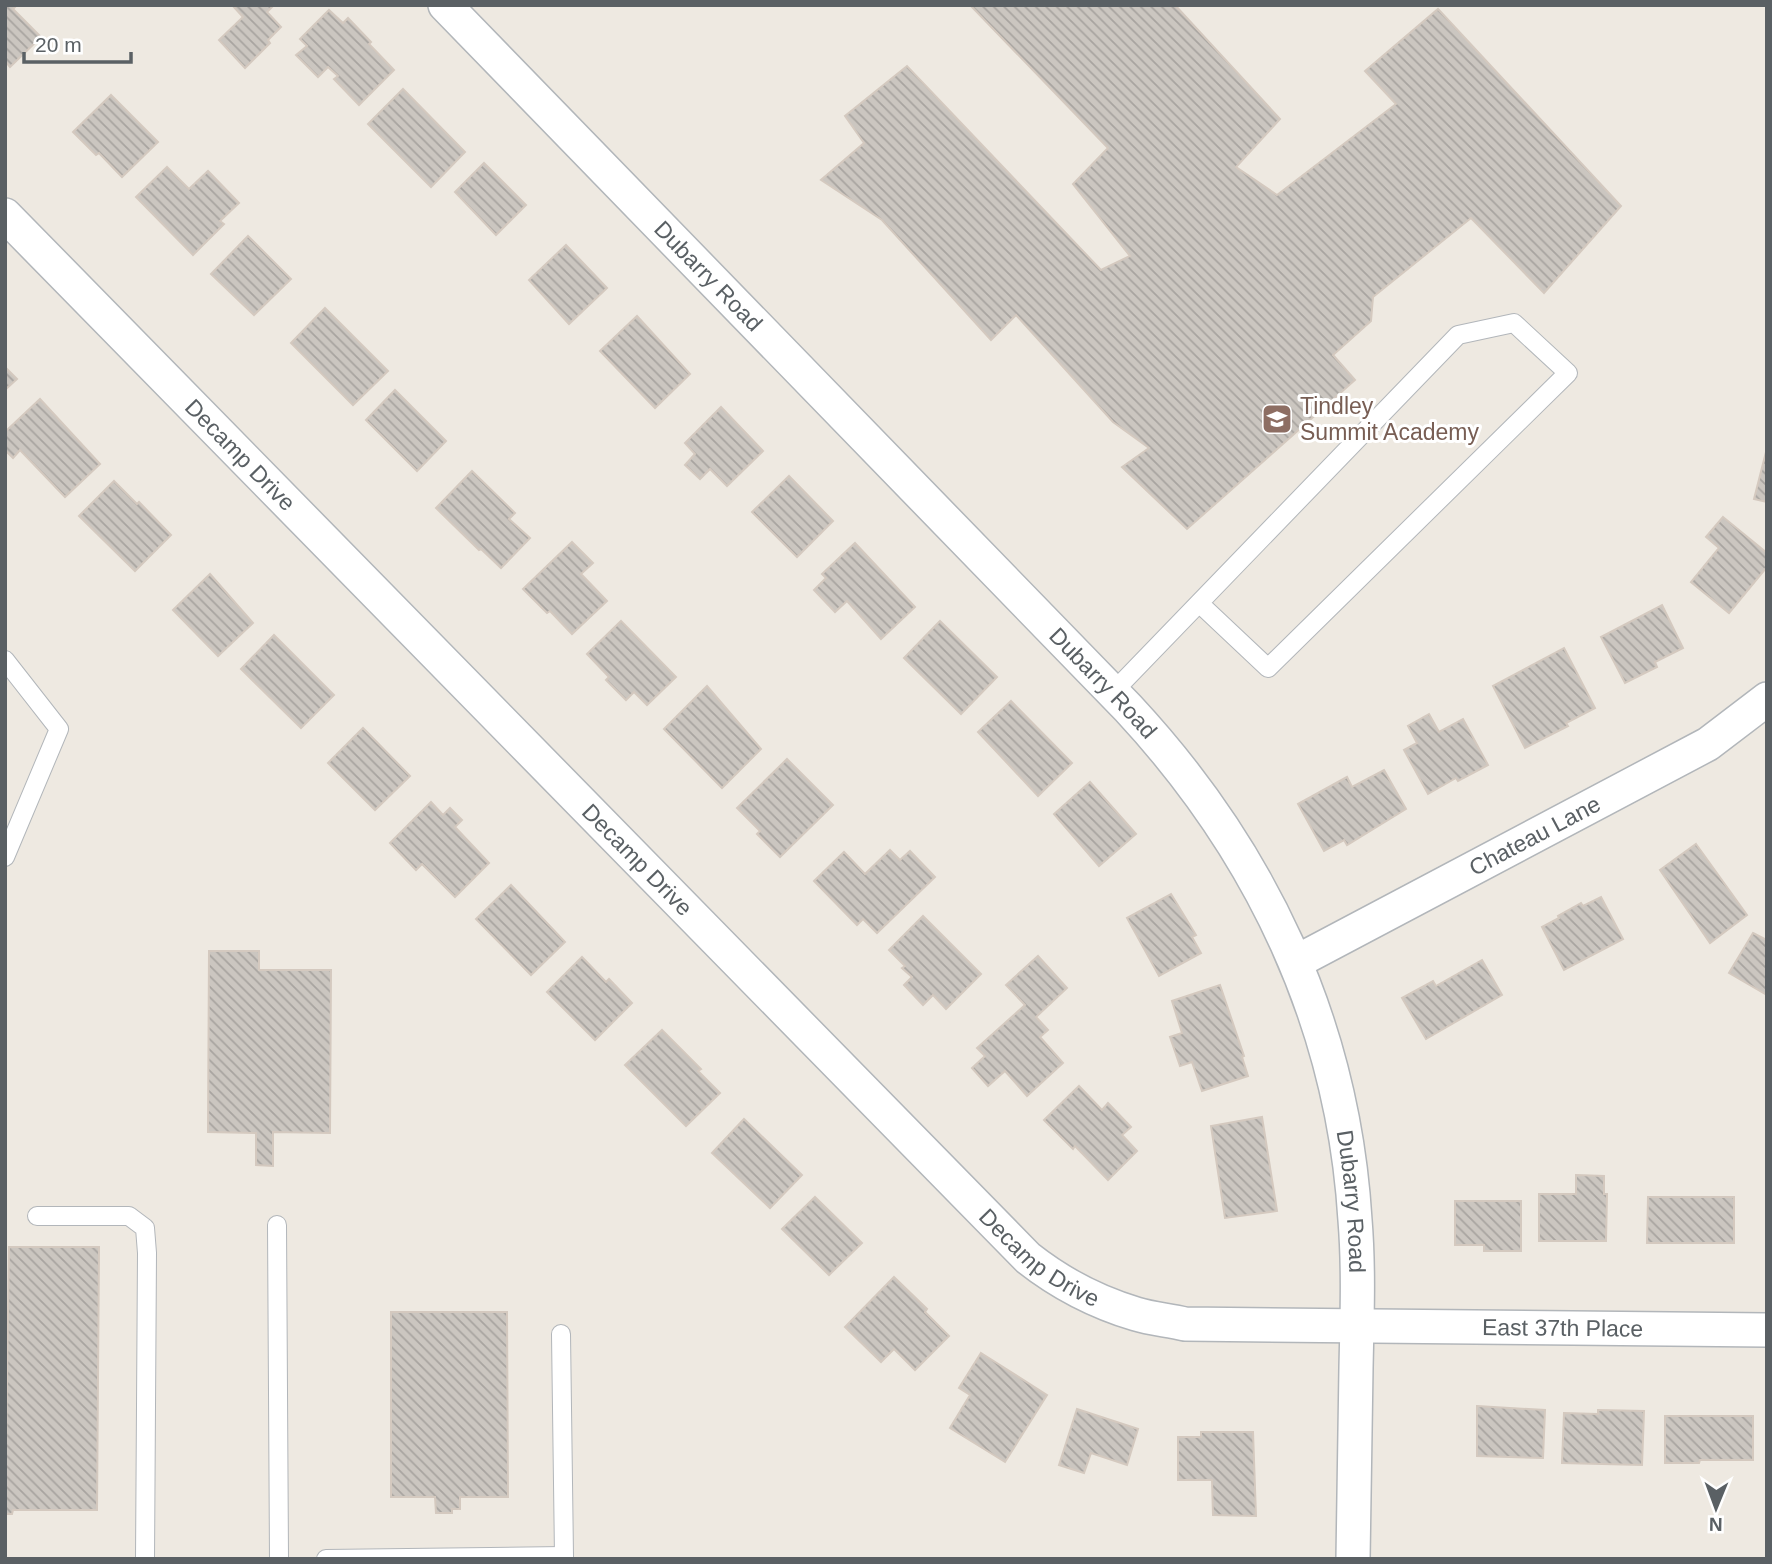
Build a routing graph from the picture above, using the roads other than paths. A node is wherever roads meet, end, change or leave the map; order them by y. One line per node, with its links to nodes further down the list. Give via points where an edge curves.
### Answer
1 (445, 5): 5 (street, Dubarry Road)
2 (5, 215): 11 (street, Decamp Drive, via 1028,1258 1088,1297 1166,1321)
3 (1199, 603): 3 (lane, via 1458,335 1514,323 1568,373 1268,668); 5 (lane)
4 (5, 660): 7 (lane, via 59,729)
5 (1113, 692): 8 (street, Dubarry Road, via 1159,741 1225,829 1267,900)
6 (1766, 703): 8 (street, Chateau Lane, via 1708,744)
7 (5, 857)
8 (1296, 962): 11 (street, Dubarry Road, via 1328,1057 1345,1134 1355,1219)
9 (37, 1216): 15 (lane, via 129,1216 145,1228)
10 (277, 1225): 16 (lane)
11 (1357, 1326): 12 (street, East 37th Place); 18 (street, Dubarry Road)
12 (1767, 1330)
13 (561, 1334): 14 (lane)
14 (564, 1558): 17 (lane)
15 (145, 1559)
16 (279, 1559)
17 (327, 1559)
18 (1353, 1559)

